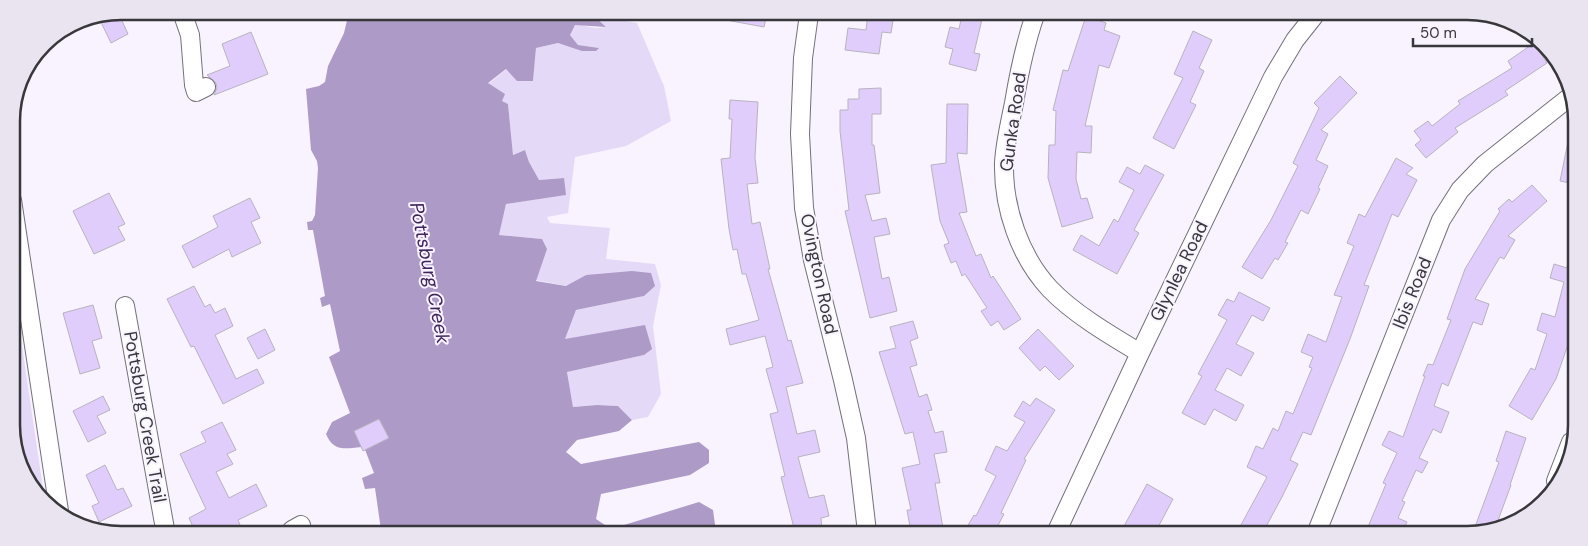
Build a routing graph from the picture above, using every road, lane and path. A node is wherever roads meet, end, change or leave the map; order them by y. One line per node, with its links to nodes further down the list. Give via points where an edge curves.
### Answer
1 (185, 20): 5 (street, via 190,35 196,92)
2 (808, 20): 12 (street, Ovington Road, via 800,134 804,208 813,260 856,438)
3 (1033, 20): 9 (street, Gunka Road, via 1022,58 1004,163 1004,183 1015,230 1034,268 1050,288 1102,330)
4 (1311, 20): 9 (street, Glynlea Road, via 1273,78)
5 (206, 87)
6 (1566, 100): 14 (street, Ibis Road, via 1485,164 1460,190 1441,220)
7 (20, 253): 10 (street)
8 (126, 306): 11 (street, Pottsburg Creek Trail)
9 (1140, 353): 13 (street, Glynlea Road)
10 (58, 504)
11 (164, 526)
12 (866, 526)
13 (1059, 526)
14 (1319, 526)

